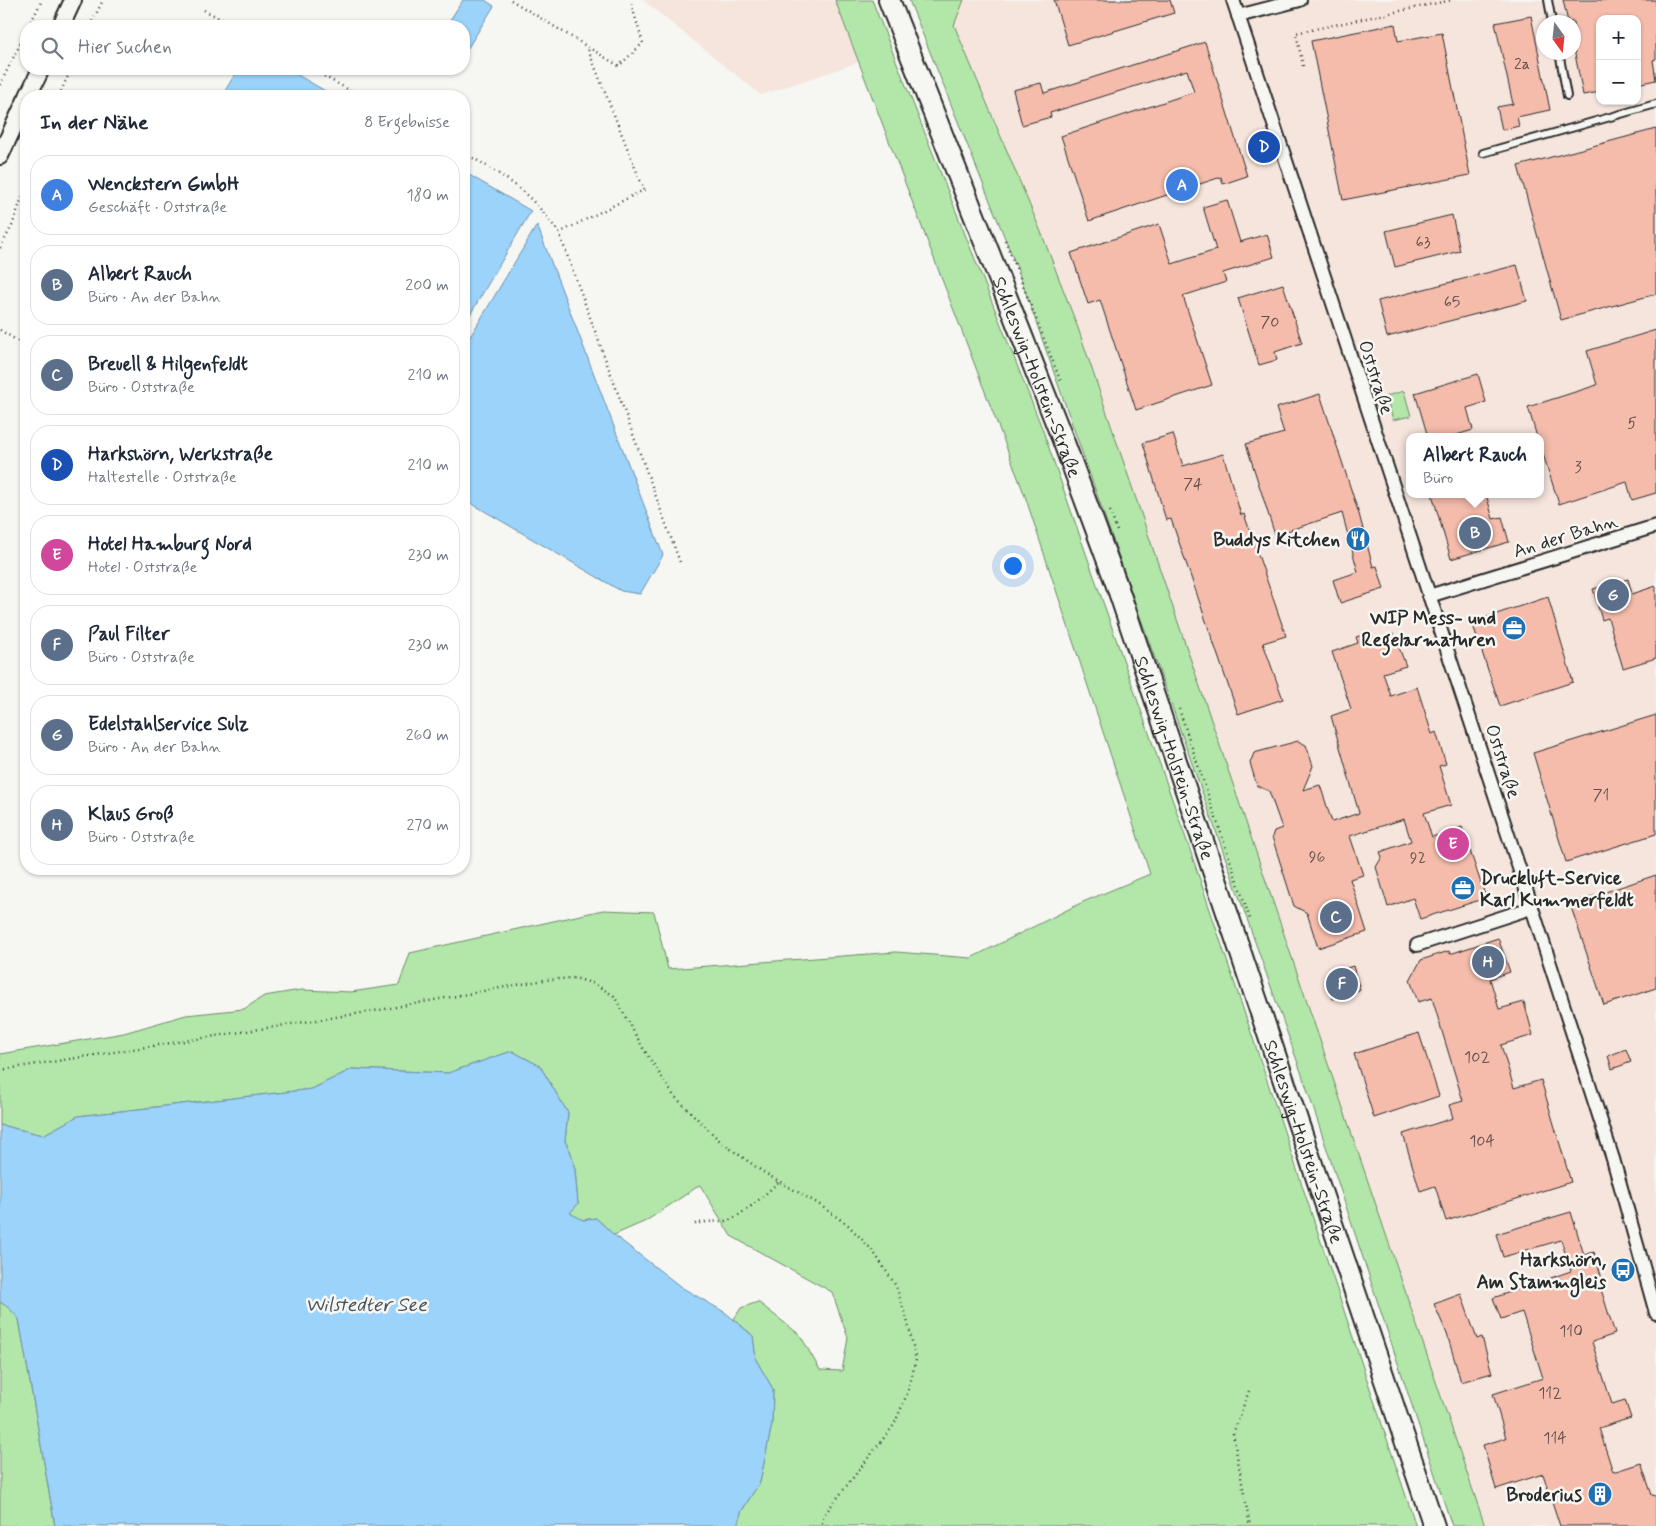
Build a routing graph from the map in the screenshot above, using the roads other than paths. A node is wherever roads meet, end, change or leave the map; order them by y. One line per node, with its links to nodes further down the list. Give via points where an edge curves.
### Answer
1 (73, 0): 8 (street)
2 (889, 0): 22 (main road, Schleswig-Holstein-Straße, via 1060,431 1116,583)
3 (1233, 0): 7 (street, Oststraße)
4 (1300, 0): 7 (street)
5 (1548, 0): 6 (lane)
6 (1551, 15)
7 (1238, 16): 18 (street, Oststraße)
8 (64, 20)
9 (1560, 60): 12 (lane)
10 (38, 75): 11 (street)
11 (31, 90)
12 (1567, 96)
13 (1656, 104): 15 (lane)
14 (20, 113): 16 (street)
15 (1483, 153)
16 (0, 156)
17 (1656, 526): 18 (street, An der Bahn)
18 (1429, 596): 19 (street, Oststraße)
19 (1531, 908): 20 (street); 21 (street, Oststraße, via 1612,1159)
20 (1417, 945)
21 (1656, 1313)
22 (1434, 1526)

